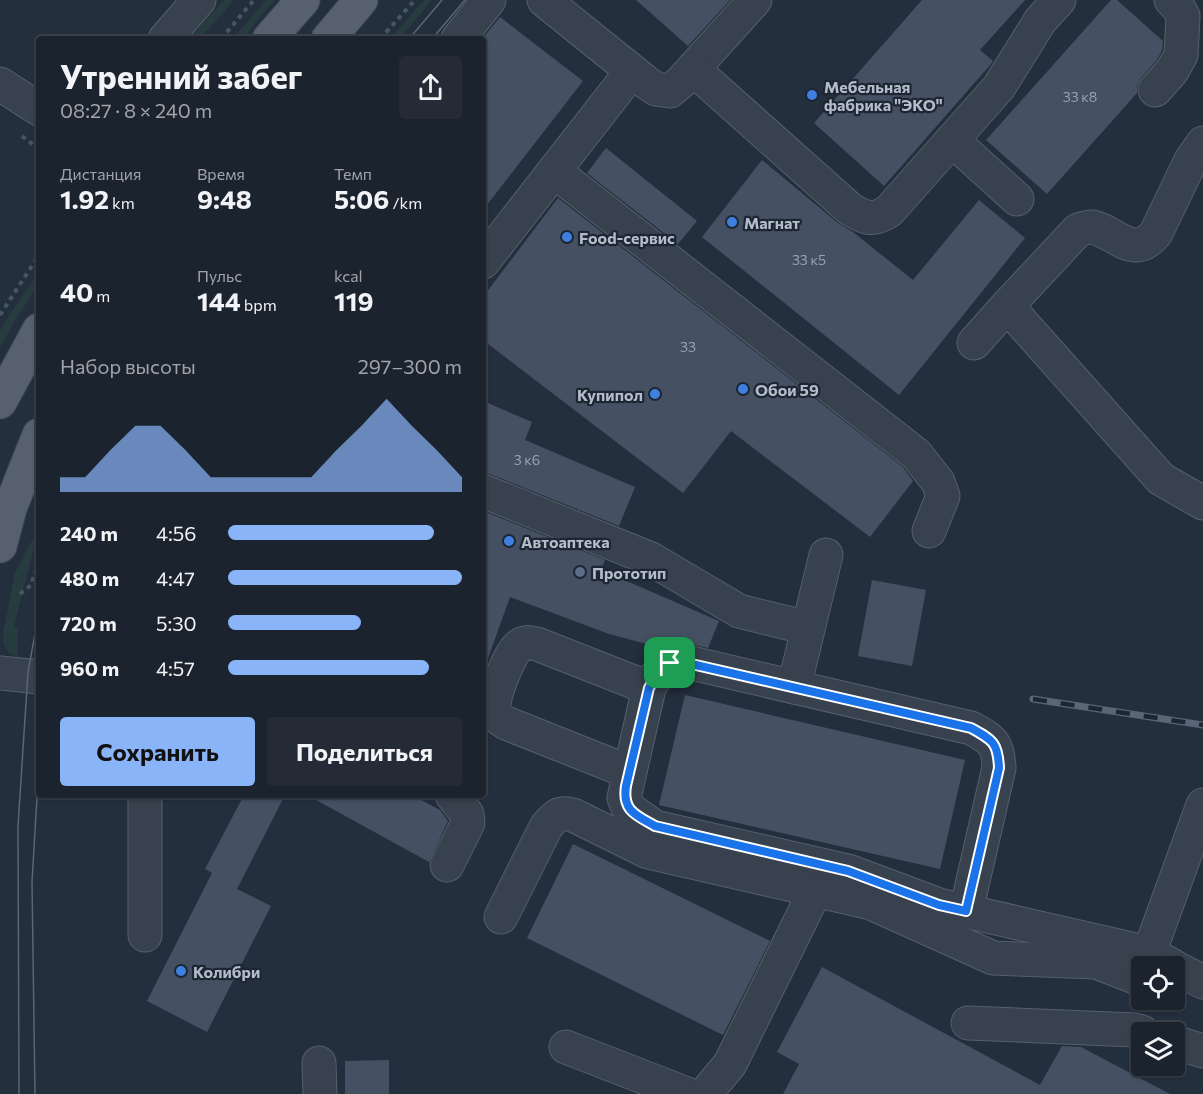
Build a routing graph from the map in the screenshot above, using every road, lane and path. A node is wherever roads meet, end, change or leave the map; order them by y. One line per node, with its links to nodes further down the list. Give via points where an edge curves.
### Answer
1 (199, 0): 11 (street)
2 (254, 0): 12 (path)
3 (303, 0): 13 (main road)
4 (361, 0): 14 (main road)
5 (415, 0): 15 (path)
6 (489, 0): 16 (street)
7 (755, 0): 17 (street)
8 (1059, 0): 22 (street, via 1040,21 999,87)
9 (1171, 0): 20 (street, via 1183,16 1181,56)
10 (549, 1): 18 (street)
11 (168, 36)
12 (224, 36)
13 (272, 36)
14 (331, 36)
15 (383, 36)
16 (460, 36)
17 (693, 69): 18 (street, via 670,91 656,89); 22 (street, via 863,217 877,218 889,211)
18 (632, 71): 24 (street)
19 (0, 84): 21 (street)
20 (1155, 90)
21 (36, 107)
22 (952, 140): 25 (street)
23 (1203, 143): 28 (street, via 1148,243 1136,246 1090,227 1078,230)
24 (554, 171): 26 (street); 36 (street, via 916,454 938,482 943,496)
25 (1017, 199)
26 (486, 258)
27 (36, 260): 29 (path)
28 (1007, 306): 31 (street); 35 (street, via 1161,479)
29 (0, 315)
30 (36, 336): 32 (main road)
31 (974, 343)
32 (0, 402)
33 (36, 443): 37 (main road, via 10,508)
34 (486, 492): 41 (street, via 651,559 739,611)
35 (1203, 503)
36 (929, 531)
37 (0, 546)
38 (826, 555): 41 (street)
39 (36, 570): 40 (path, via 31,585)
40 (20, 594)
41 (808, 628): 44 (street)
42 (0, 673): 43 (street)
43 (36, 677)
44 (794, 687): 45 (street, via 687,663 670,663 658,672); 52 (street, via 971,728 989,738 998,750 999,768)
45 (649, 688): 46 (street); 46 (street, via 527,642 510,659 494,699 493,709 506,723)
46 (629, 772): 52 (street, via 624,798 628,808 655,826 848,871)
47 (145, 798): 54 (street)
48 (454, 798): 50 (street, via 467,814 468,823)
49 (1203, 805): 55 (street)
50 (447, 865)
51 (815, 891): 53 (street, via 648,852 563,813 555,815 546,827); 57 (street, via 871,903 993,958); 69 (street, via 730,1064)
52 (966, 911): 56 (street)
53 (501, 918)
54 (145, 935)
55 (1162, 956)
56 (1131, 959)
57 (1131, 965)
58 (1185, 976): 59 (street)
59 (1203, 982)
60 (1185, 998): 61 (street)
61 (1203, 1005)
62 (968, 1023): 63 (street)
63 (1131, 1030)
64 (1185, 1045): 66 (street)
65 (566, 1047): 67 (street)
66 (1203, 1051)
67 (637, 1085): 68 (street)
68 (687, 1094)
69 (705, 1094)

